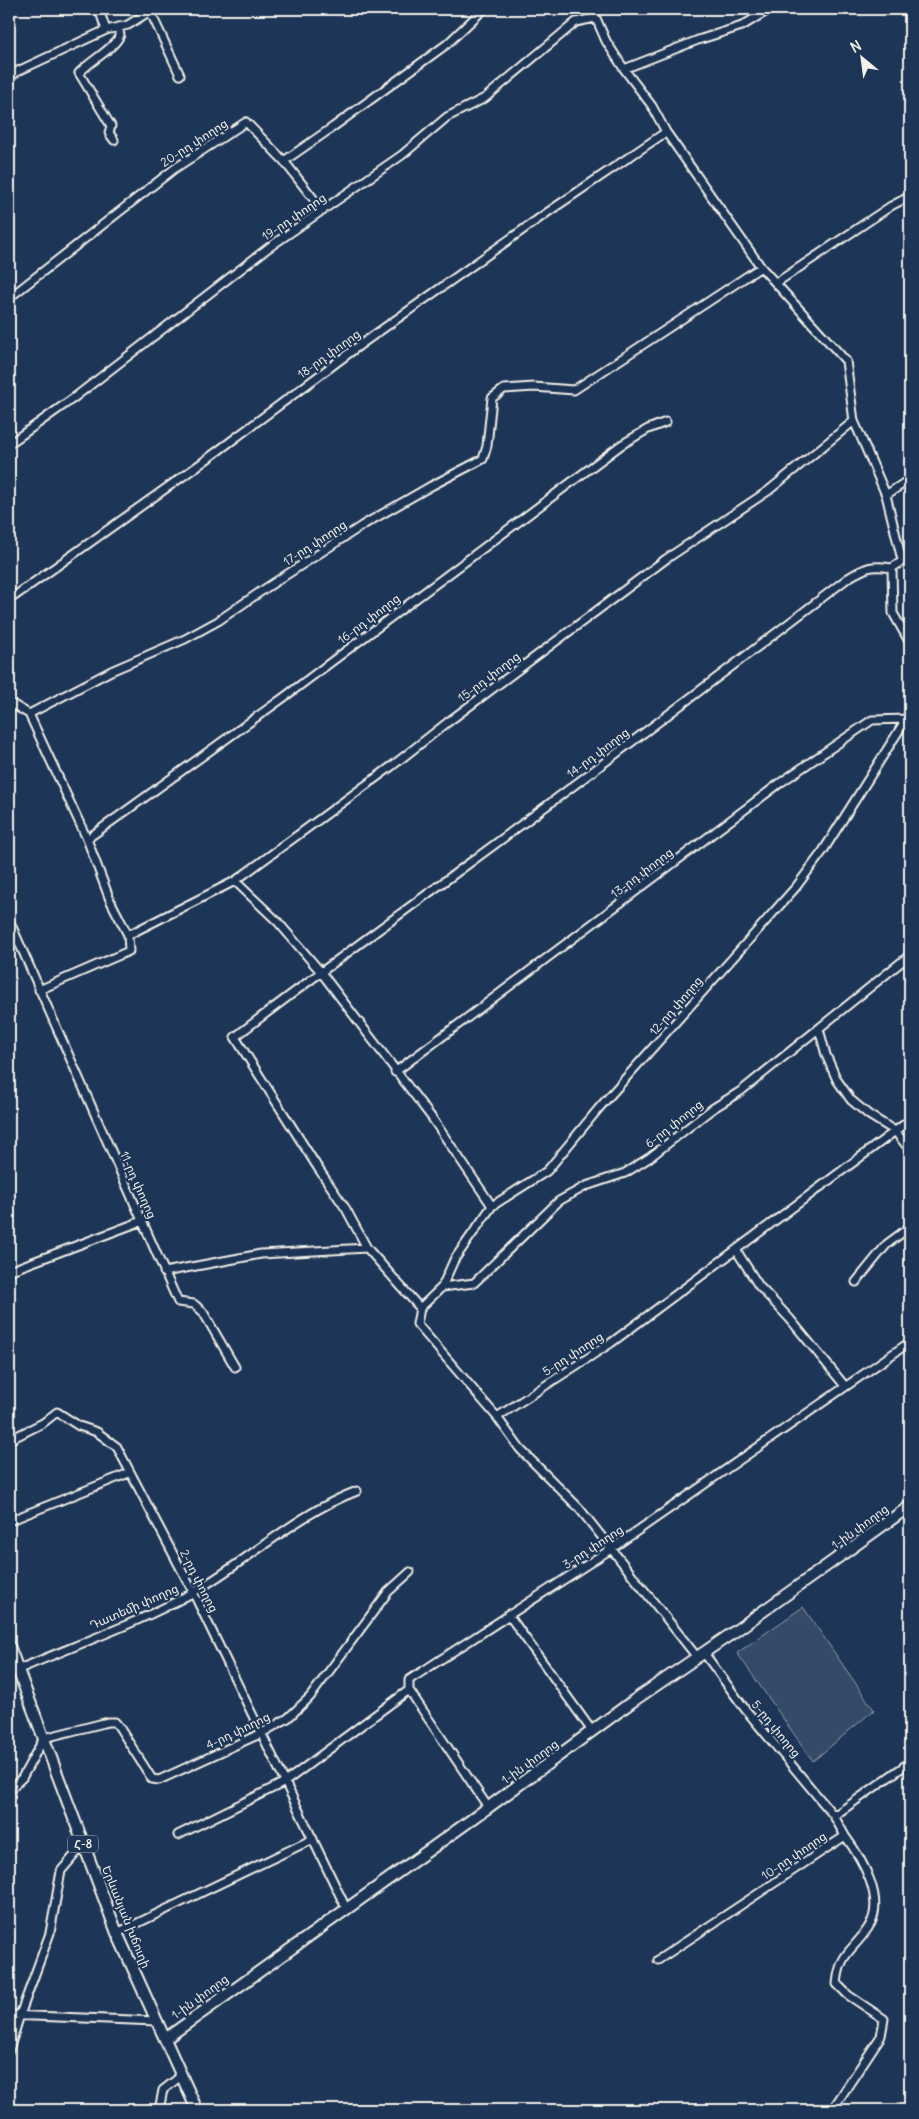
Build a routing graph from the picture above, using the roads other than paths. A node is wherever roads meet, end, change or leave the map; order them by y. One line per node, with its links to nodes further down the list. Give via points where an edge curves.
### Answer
1 (99, 9): 8 (street)
2 (484, 9): 14 (street, via 447,44)
3 (592, 9): 6 (street)
4 (770, 9): 9 (street, via 742,26)
5 (152, 10): 7 (street, via 128,25); 10 (street)
6 (595, 18): 9 (street); 16 (street, 19-րդ փողոց, via 576,22 485,98 447,118 402,155)
7 (118, 27): 8 (street); 13 (street, via 118,40 79,73 112,126 109,133)
8 (106, 30): 11 (street)
9 (624, 69): 12 (street, via 652,106)
10 (180, 75)
11 (9, 78)
12 (666, 132): 17 (street); 28 (street, 18-րդ փողոց, via 360,345)
13 (114, 140)
14 (284, 161): 16 (street); 19 (street, 20-րդ փողոց, via 246,122 174,169)
15 (910, 196): 18 (street)
16 (323, 211): 22 (street, 19-րդ փողոց, via 268,248)
17 (761, 267): 18 (street); 32 (street, 17-րդ փողոց, via 574,390 504,388 492,398 483,459 363,525 218,621)
18 (776, 283): 20 (street, via 846,361)
19 (9, 298)
20 (854, 421): 24 (street); 35 (street, 15-րդ փողոց, via 768,491 666,559)
21 (666, 422): 34 (street, 16-րդ փողոց, via 648,428 621,445 283,698)
22 (9, 444)
23 (910, 479): 24 (street)
24 (886, 495): 26 (street)
25 (910, 556): 26 (street)
26 (902, 560): 27 (street)
27 (892, 568): 29 (street, via 893,614); 39 (street, 14-րդ փողոց, via 875,566 848,578 464,867)
28 (9, 600)
29 (910, 644)
30 (9, 706): 32 (street, via 12,704)
31 (910, 713): 33 (street)
32 (29, 714): 34 (street)
33 (905, 719): 42 (street, 13-րդ փողոց, via 872,720 787,778); 46 (street, 12-րդ փողոց, via 823,852 796,887 547,1170)
34 (87, 839): 37 (street, via 110,900)
35 (235, 880): 37 (street, 15-րդ փողոց); 39 (street, via 278,922)
36 (9, 920): 40 (street, 11-րդ փողոց)
37 (128, 935): 40 (street, via 129,951)
38 (910, 955): 41 (street, 6-րդ փողոց)
39 (320, 971): 42 (street); 49 (street, 14-րդ փողոց, via 235,1037 346,1209)
40 (39, 990): 47 (street, 11-րդ փողոց)
41 (819, 1028): 44 (street, via 837,1080 851,1100); 54 (street, 6-րդ փողոց, via 741,1091 712,1108 649,1158 625,1173 574,1191 559,1201 474,1283)
42 (395, 1072): 46 (street, via 432,1118)
43 (910, 1120): 44 (street, 5-րդ փողոց)
44 (895, 1131): 45 (street); 50 (street, 5-րդ փողոց)
45 (910, 1150)
46 (492, 1206): 54 (street, 12-րդ փողոց, via 454,1260)
47 (142, 1221): 51 (street); 52 (street, 11-րդ փողոց)
48 (910, 1227): 53 (street, via 887,1244)
49 (367, 1248): 52 (street, via 261,1254); 55 (street)
50 (736, 1250): 58 (street, via 759,1286 790,1318); 59 (street, 5-րդ փողոց, via 611,1343)
51 (9, 1271)
52 (164, 1272): 57 (street, 11-րդ փողոց, via 178,1302 194,1304 203,1312)
53 (856, 1282)
54 (442, 1287): 55 (street)
55 (420, 1308): 59 (street, via 417,1324)
56 (910, 1342): 58 (street, 3-րդ փողոց)
57 (235, 1367)
58 (845, 1386): 65 (street, 3-րդ փողոց)
59 (497, 1418): 65 (street, 5-րդ փողոց, via 520,1449 579,1508)
60 (9, 1440): 61 (street, 2-րդ փողոց, via 43,1424 57,1412 79,1426 97,1432 117,1447)
61 (129, 1473): 64 (street); 67 (street, 2-րդ փողոց)
62 (357, 1491): 67 (street, Դատեմի փողոց, via 294,1524)
63 (910, 1506): 70 (main road, 1-ին փողոց)
64 (9, 1521)
65 (611, 1549): 68 (street, 3-րդ փողոց); 70 (street, 5-րդ փողոց)
66 (410, 1572): 74 (street, 4-րդ փողոց, via 388,1592 310,1697 288,1718)
67 (193, 1592): 71 (street, Դատեմի փողոց); 74 (street, 2-րդ փողոց)
68 (508, 1614): 72 (street, 3-րդ փողոց, via 409,1680); 73 (street)
69 (9, 1646): 71 (main road, Երևանյան խճուղի / Հ-8)
70 (700, 1655): 73 (main road, 1-ին փողոց); 80 (street, 5-րդ փողոց)
71 (17, 1670): 75 (main road, Երևանյան խճուղի / Հ-8)
72 (409, 1690): 77 (street); 79 (street)
73 (592, 1731): 79 (main road, 1-ին փողոց)
74 (262, 1733): 75 (street, 4-րդ փողոց, via 159,1780 148,1774 115,1722); 77 (street, 2-րդ փողոց)
75 (44, 1738): 78 (street, via 22,1778); 84 (main road, Երևանյան խճուղի / Հ-8)
76 (910, 1762): 80 (street, 10-րդ փողոց)
77 (285, 1782): 81 (street); 83 (street, 2-րդ փողոց)
78 (9, 1790)
79 (488, 1807): 85 (main road, 1-ին փողոց)
80 (834, 1816): 82 (street, 10-րդ փողոց)
81 (178, 1835)
82 (845, 1836): 87 (street, 10-րդ փողոց); 96 (street, via 866,1873 875,1895 876,1909 869,1928 838,1967 837,1984 884,2018 881,2036)
83 (313, 1839): 85 (street, 2-րդ փողոց); 86 (street)
84 (84, 1844): 86 (main road, Երևանյան խճուղի / Հ-8); 89 (street, via 61,1871 50,1933)
85 (346, 1908): 91 (main road, 1-ին փողոց)
86 (117, 1933): 90 (main road, Երևանյան խճուղի / Հ-8)
87 (658, 1960)
88 (9, 2015): 89 (street)
89 (20, 2015): 90 (street); 92 (street)
90 (156, 2021): 91 (main road, Երևանյան խճուղի / Հ-8)
91 (165, 2039): 93 (main road, Երևանյան խճուղի / Հ-8)
92 (9, 2050)
93 (181, 2076): 94 (street, via 163,2090); 95 (main road, Երևանյան խճուղի / Հ-8)
94 (159, 2110)
95 (197, 2110)
96 (832, 2110)

